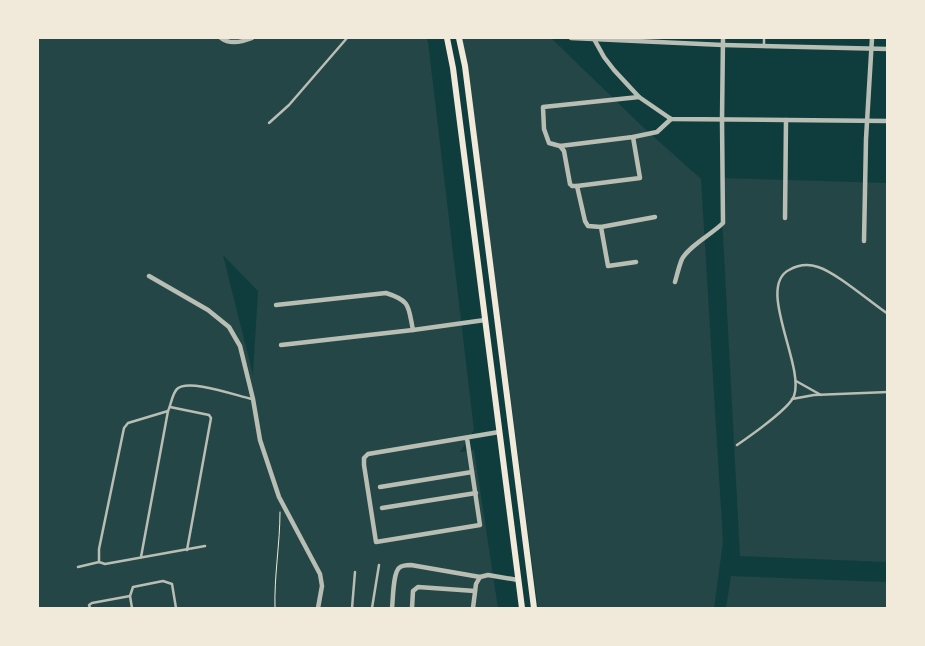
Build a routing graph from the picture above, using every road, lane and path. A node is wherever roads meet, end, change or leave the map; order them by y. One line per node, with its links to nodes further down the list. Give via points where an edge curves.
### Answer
1 (221, 38): 2 (street, via 238,43)
2 (252, 38)
3 (347, 38): 24 (lane, via 289,105)
4 (447, 38): 17 (main road)
5 (459, 38): 16 (main road)
6 (571, 38): 7 (street)
7 (580, 38): 11 (street)
8 (724, 38): 12 (street)
9 (764, 38): 13 (lane)
10 (872, 38): 14 (street)
11 (594, 39): 12 (street); 18 (street, via 614,70)
12 (723, 45): 13 (street); 20 (street)
13 (764, 46): 14 (street)
14 (872, 48): 15 (street); 22 (street)
15 (888, 49)
16 (465, 66): 17 (main road); 47 (main road)
17 (453, 68): 37 (main road)
18 (639, 97): 19 (street); 26 (street, via 544,107 544,130 549,143)
19 (672, 119): 20 (street); 25 (street, via 656,132)
20 (722, 120): 21 (street); 34 (street, via 723,223 690,249 682,259)
21 (786, 120): 22 (street); 29 (street)
22 (868, 120): 23 (street); 31 (street)
23 (888, 121)
24 (269, 123)
25 (633, 137): 26 (street); 27 (street, via 640,178)
26 (560, 146): 27 (street, via 570,184)
27 (577, 186): 30 (street, via 584,221 588,226)
28 (655, 217): 30 (street)
29 (785, 218)
30 (601, 227): 32 (street, via 608,266)
31 (864, 241)
32 (636, 262)
33 (148, 276): 43 (street, via 208,310 229,327 240,346)
34 (675, 282)
35 (276, 305): 38 (street, via 386,293 400,297 408,305)
36 (888, 314): 40 (lane, via 824,270 802,266 786,271 780,278 776,293)
37 (485, 320): 38 (street); 46 (main road)
38 (413, 330): 39 (street)
39 (281, 345)
40 (796, 381): 42 (lane); 44 (lane)
41 (888, 392): 42 (lane)
42 (821, 396): 44 (lane)
43 (253, 399): 45 (lane, via 193,385 178,388); 54 (street, via 260,440)
44 (792, 399): 50 (lane)
45 (169, 409): 57 (lane, via 211,418); 58 (lane); 59 (lane, via 128,423 124,428)
46 (498, 422): 47 (main road); 48 (main road)
47 (511, 422): 78 (main road)
48 (499, 432): 49 (street); 64 (main road)
49 (467, 438): 51 (street); 53 (street, via 368,454 364,458 376,542 478,526)
50 (737, 445)
51 (472, 472): 52 (street); 53 (street)
52 (380, 487)
53 (476, 493): 55 (street)
54 (279, 497): 70 (path); 71 (street, via 320,574 322,586)
55 (382, 508)
56 (205, 546): 57 (lane)
57 (187, 550): 58 (lane)
58 (141, 557): 59 (lane, via 105,564)
59 (100, 562): 61 (lane)
60 (379, 565): 73 (lane)
61 (78, 567)
62 (355, 572): 72 (lane)
63 (480, 577): 64 (street, via 488,575); 65 (street); 74 (street, via 404,566 396,573)
64 (518, 580): 77 (main road)
65 (475, 591): 75 (street, via 418,586 413,591); 76 (street)
66 (130, 596): 67 (lane, via 92,603); 68 (lane); 69 (lane, via 133,587 164,580 172,584)
67 (90, 608)
68 (132, 608)
69 (176, 608)
70 (275, 608)
71 (318, 608)
72 (352, 608)
73 (372, 608)
74 (392, 608)
75 (412, 608)
76 (473, 608)
77 (522, 608)
78 (534, 608)

